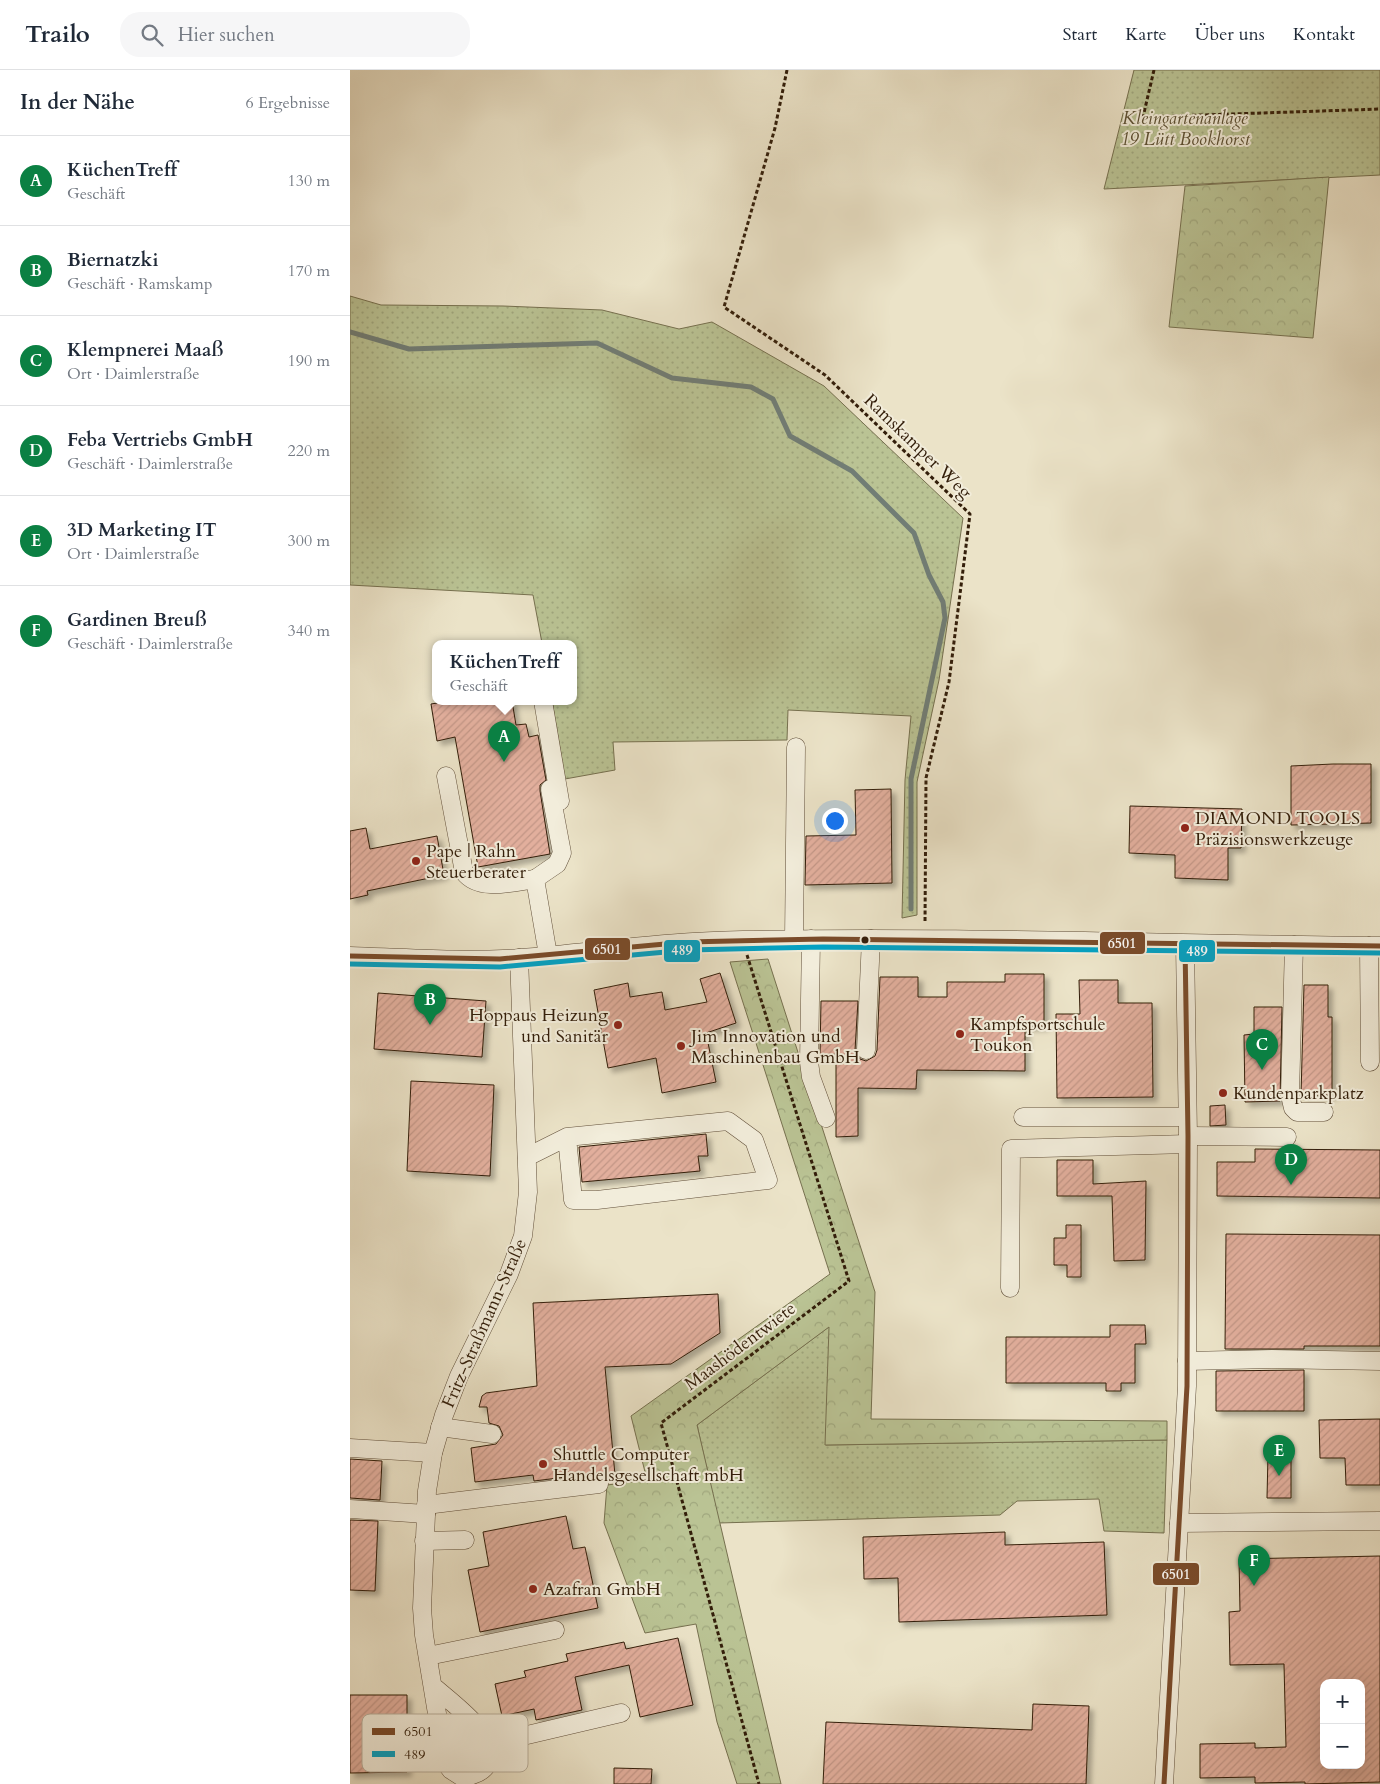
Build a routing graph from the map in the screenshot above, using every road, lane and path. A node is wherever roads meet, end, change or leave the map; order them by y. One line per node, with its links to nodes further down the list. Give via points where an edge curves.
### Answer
1 (787, 70): 12 (path, Ramskamper Weg, via 775,128 724,307 825,375 970,514 949,682 926,778)
2 (1154, 70): 3 (path, via 1143,117)
3 (1380, 109)
4 (544, 705): 8 (street, via 565,826)
5 (796, 747): 10 (street)
6 (446, 776): 9 (street, via 464,872 469,879 479,883 499,883)
7 (550, 789): 8 (street)
8 (560, 845): 9 (street, via 560,860)
9 (535, 878): 17 (street)
10 (802, 939): 11 (street); 13 (street); 25 (street, via 808,1062)
11 (871, 939): 12 (street); 20 (street)
12 (925, 939): 14 (street)
13 (742, 940): 17 (street, via 682,942); 54 (path, Maashödentwiete, via 849,1281 661,1423)
14 (1185, 944): 15 (street); 24 (street)
15 (1294, 946): 16 (street); 22 (street, via 1290,1095 1297,1112)
16 (1374, 946): 21 (street)
17 (548, 955): 19 (street)
18 (350, 956): 19 (street)
19 (519, 958): 29 (street, Fritz-Straßmann-Straße)
20 (866, 1050)
21 (1370, 1062)
22 (1324, 1112)
23 (1023, 1116): 24 (street)
24 (1188, 1117): 28 (street)
25 (826, 1118)
26 (567, 1137): 26 (street, via 728,1121 754,1140 768,1180 573,1200); 29 (street)
27 (1287, 1137): 28 (street)
28 (1188, 1140): 30 (street, via 1011,1149); 31 (street)
29 (527, 1157): 33 (street, Fritz-Straßmann-Straße, via 528,1192 523,1236 509,1274 459,1376)
30 (1010, 1288)
31 (1187, 1361): 32 (street); 42 (street)
32 (1380, 1361)
33 (440, 1428): 34 (street); 36 (street, Fritz-Straßmann-Straße)
34 (492, 1434)
35 (350, 1448): 36 (street)
36 (433, 1453): 39 (street, Fritz-Straßmann-Straße)
37 (599, 1484): 39 (street)
38 (350, 1509): 39 (street)
39 (426, 1514): 40 (street); 44 (street, Fritz-Straßmann-Straße)
40 (350, 1516)
41 (1380, 1521): 42 (street)
42 (1179, 1523): 55 (street)
43 (465, 1540): 44 (street)
44 (424, 1541): 46 (street, Fritz-Straßmann-Straße, via 422,1608)
45 (555, 1630): 46 (street)
46 (428, 1656): 47 (street, Fritz-Straßmann-Straße)
47 (433, 1686): 49 (street, Fritz-Straßmann-Straße); 50 (street)
48 (621, 1713): 51 (street)
49 (437, 1714)
50 (464, 1714)
51 (528, 1735)
52 (457, 1772): 53 (street, Fritz-Straßmann-Straße, via 462,1776)
53 (482, 1778)
54 (759, 1784)
55 (1164, 1784)

